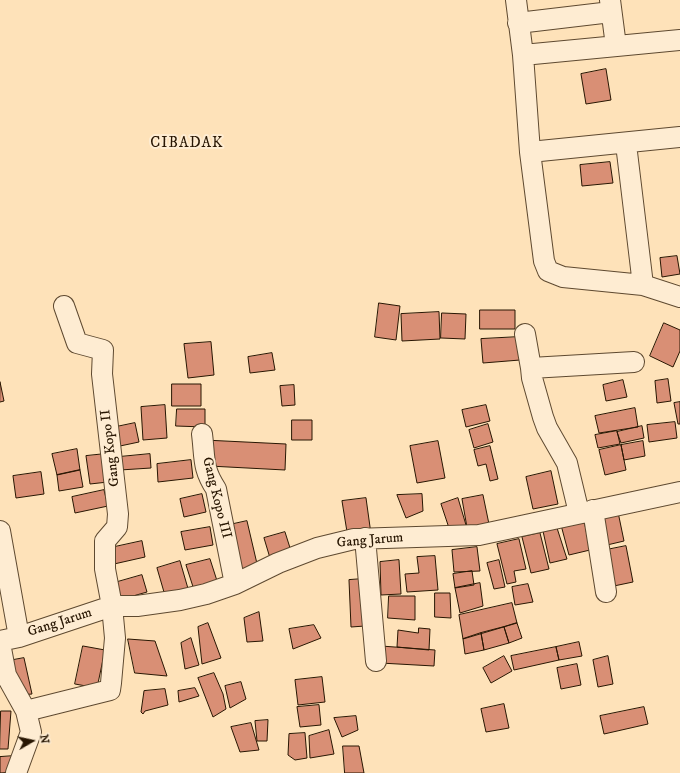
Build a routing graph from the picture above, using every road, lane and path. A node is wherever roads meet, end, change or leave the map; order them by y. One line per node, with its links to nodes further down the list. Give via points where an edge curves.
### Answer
1 (516, 0): 3 (street)
2 (610, 6): 3 (street); 5 (street)
3 (518, 23): 6 (street)
4 (680, 40): 5 (street)
5 (616, 46): 6 (street)
6 (522, 55): 9 (street)
7 (680, 138): 8 (street)
8 (626, 144): 9 (street); 10 (street)
9 (530, 152): 10 (street, via 544,261 548,271 563,277)
10 (643, 285): 11 (street)
11 (680, 297)
12 (64, 306): 23 (street, Gang Kopo II, via 76,343 102,350 102,374 118,514 117,527 105,541 105,569)
13 (525, 334): 15 (street)
14 (634, 362): 15 (street)
15 (531, 368): 18 (street, via 547,428 567,463)
16 (202, 434): 21 (street, Gang Kopo III, via 204,462 208,477 216,488)
17 (680, 492): 18 (street, Gang Jarum)
18 (586, 511): 20 (street, Gang Jarum, via 479,535); 22 (street)
19 (0, 531): 24 (street)
20 (365, 538): 21 (street, Gang Jarum, via 317,548); 25 (street)
21 (235, 584): 23 (street, Gang Jarum, via 180,600 137,606)
22 (606, 592)
23 (112, 606): 24 (street, Gang Jarum); 26 (street, via 115,638 110,690)
24 (6, 640): 26 (street, via 6,675)
25 (376, 661)
26 (26, 710): 27 (street, via 31,732)
27 (16, 773)

